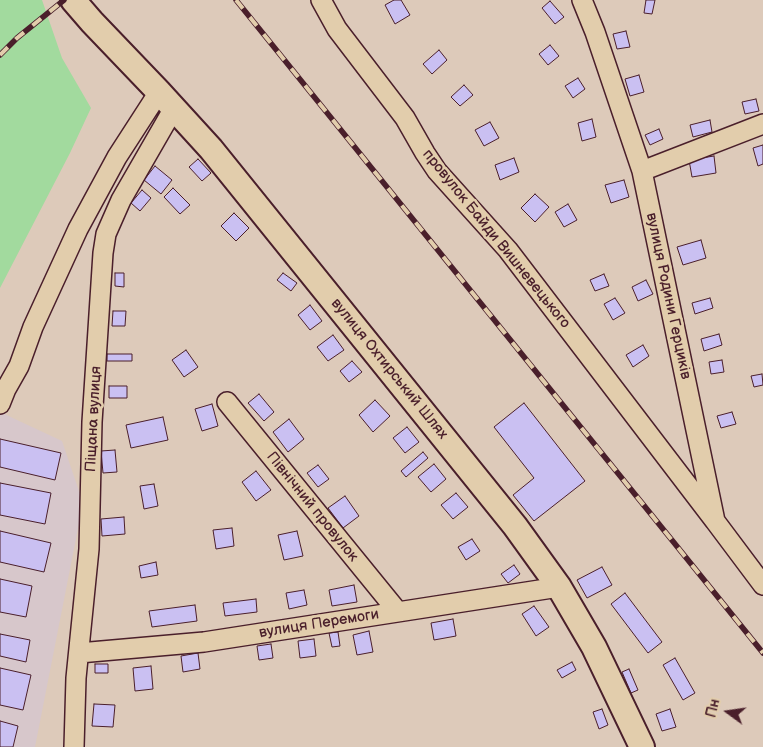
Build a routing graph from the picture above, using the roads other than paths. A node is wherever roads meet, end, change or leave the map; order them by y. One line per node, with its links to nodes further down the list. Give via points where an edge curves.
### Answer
1 (73, 0): 4 (main road, вулиця Охтирський Шлях)
2 (321, 0): 10 (street, провулок Байди Вишневецького, via 336,29 405,118 437,171 508,250)
3 (582, 0): 6 (street, вулиця Родини Герциків)
4 (166, 100): 7 (street, via 117,157 78,229 33,327); 12 (main road, вулиця Охтирський Шлях, via 211,149 515,526); 14 (street, Піщана вулиця, via 106,234 92,422 90,549)
5 (763, 124): 6 (street)
6 (642, 170): 10 (street, вулиця Родини Герциків)
7 (9, 365): 9 (street)
8 (226, 402): 13 (street, Північний провулок)
9 (0, 404)
10 (715, 521): 11 (street, вулиця Родини Герциків)
11 (763, 585)
12 (559, 587): 13 (street, вулиця Перемоги); 16 (main road, вулиця Охтирський Шлях, via 594,647)
13 (398, 612): 14 (street, вулиця Перемоги, via 204,642)
14 (79, 653): 15 (street, Піщана вулиця)
15 (74, 747)
16 (642, 747)

